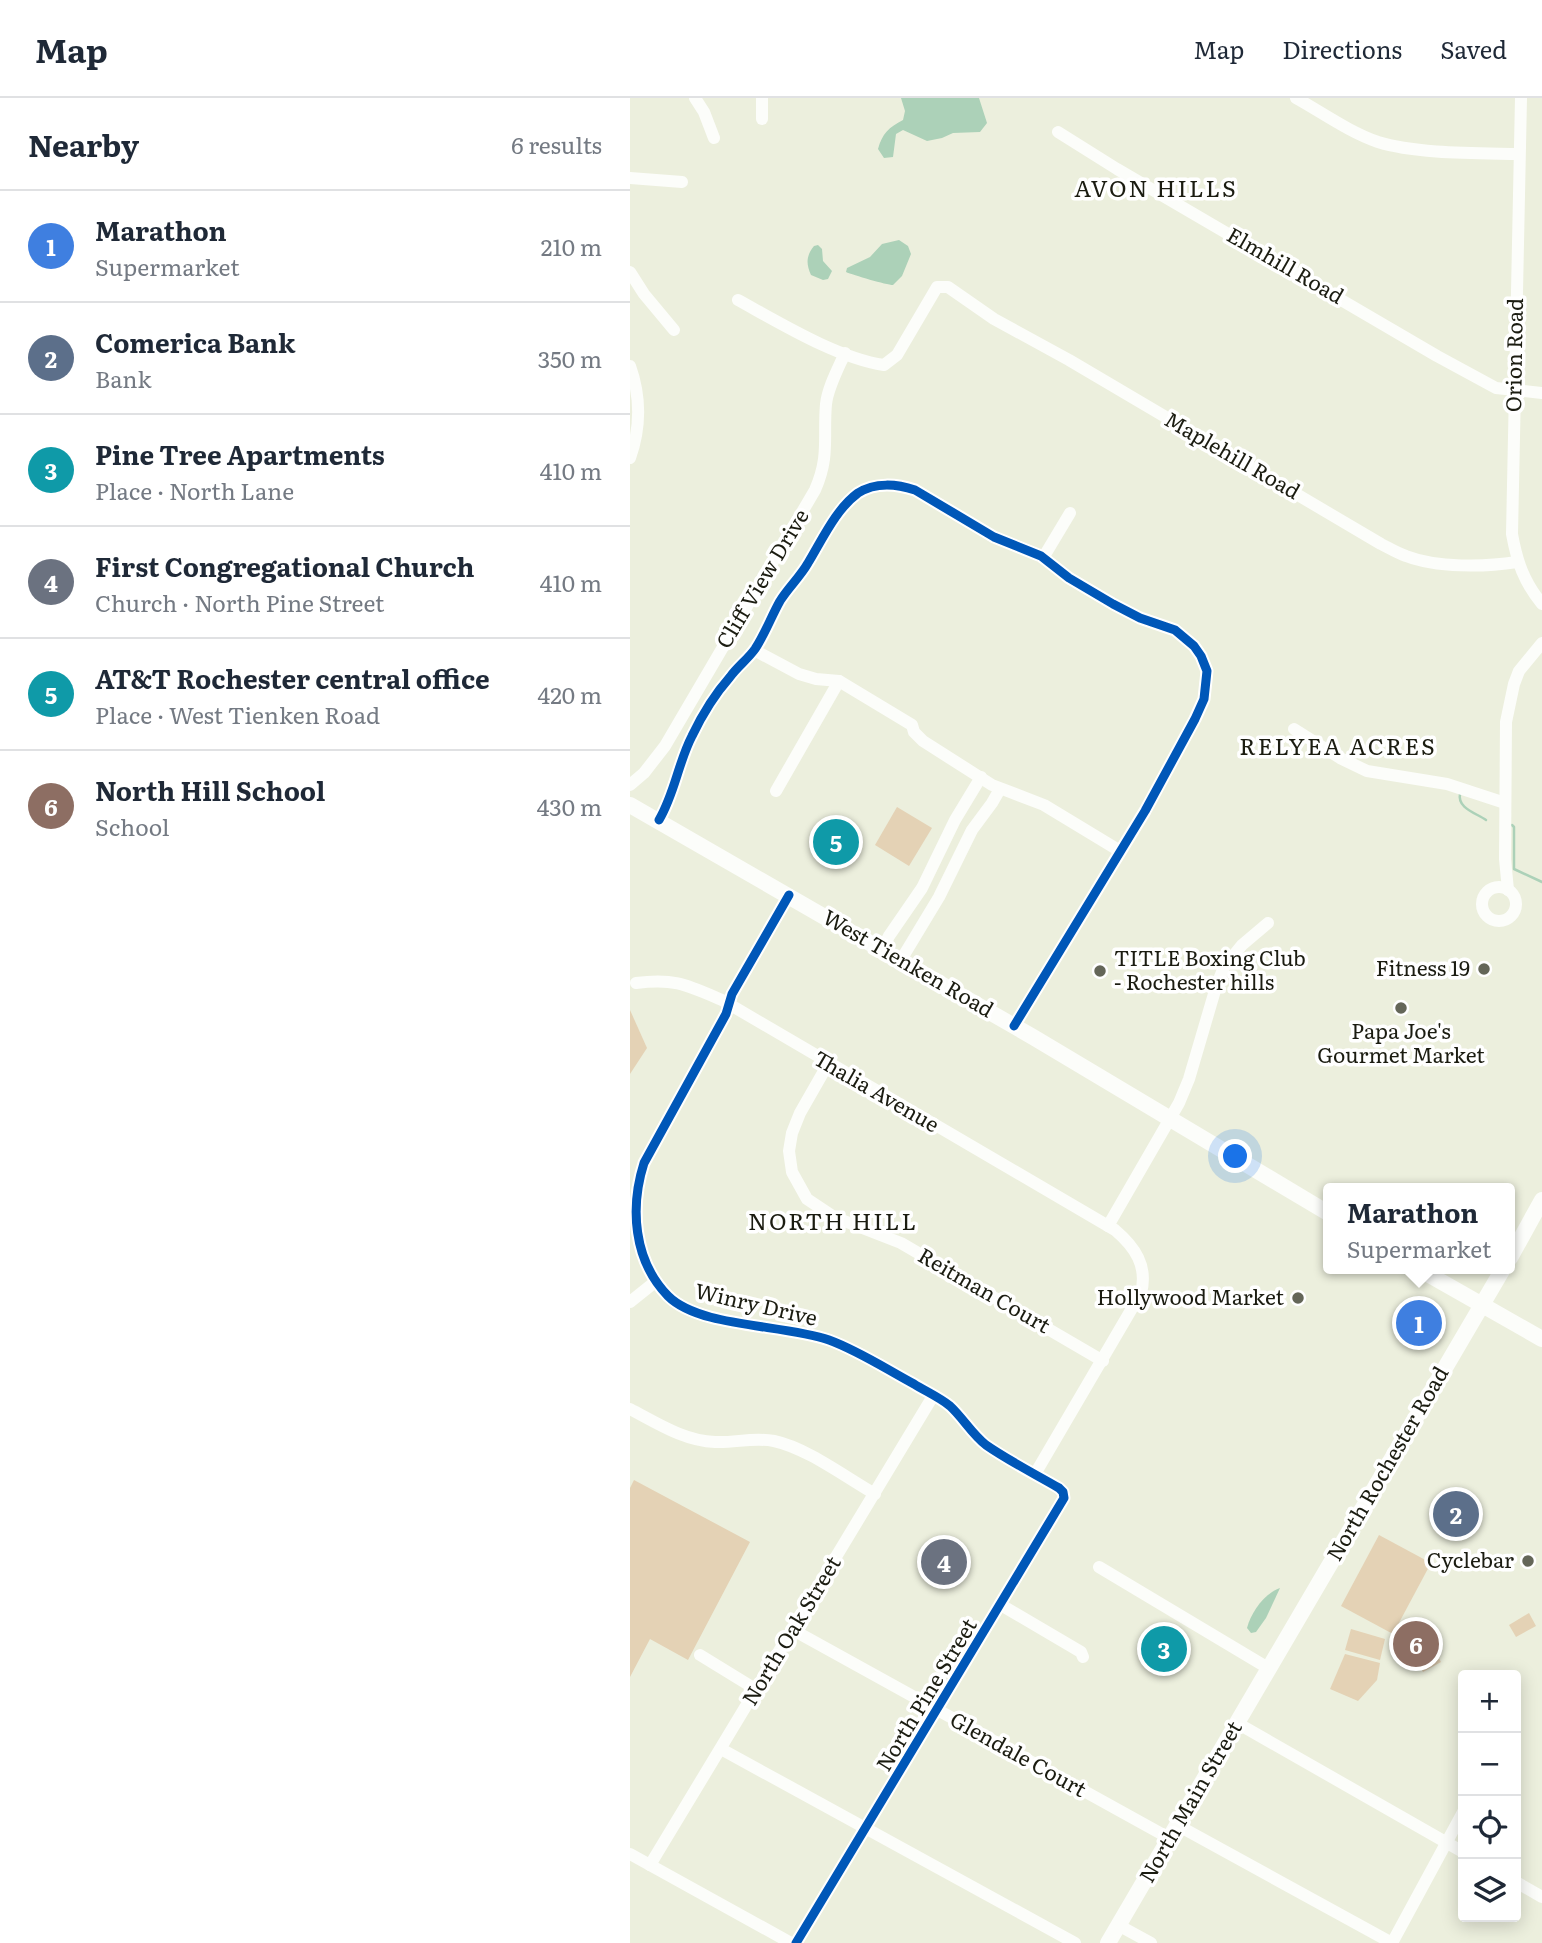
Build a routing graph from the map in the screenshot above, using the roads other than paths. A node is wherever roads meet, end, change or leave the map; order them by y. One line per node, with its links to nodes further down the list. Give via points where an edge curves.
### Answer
1 (695, 98): 7 (street)
2 (762, 98): 5 (street)
3 (1296, 98): 8 (street, via 1390,145)
4 (1521, 98): 8 (street, Orion Road)
5 (762, 118)
6 (1058, 132): 16 (street, Elmhill Road, via 1437,356 1496,388)
7 (714, 138)
8 (1520, 154): 16 (street, Orion Road)
9 (630, 178): 10 (street)
10 (682, 182)
11 (630, 272): 13 (street)
12 (738, 300): 14 (street)
13 (674, 330)
14 (845, 353): 21 (street, Maplehill Road, via 884,365 897,355 937,287 948,286 994,318 1408,557 1481,566); 28 (street, Cliff View Drive, via 827,403 824,467 815,490 665,747)
15 (630, 366): 18 (street, via 639,419)
16 (1516, 391): 17 (street, Elmhill Road); 21 (street, Orion Road, via 1511,503)
17 (1542, 393)
18 (630, 458)
19 (1070, 513): 20 (street)
20 (1043, 558): 24 (street, via 962,520 915,490 888,484 867,489 857,494 827,531 781,599); 34 (street, via 1113,604 1175,630 1194,646 1207,671 1204,699 1195,719)
21 (1517, 562): 22 (street, Orion Road)
22 (1542, 604)
23 (1542, 643): 31 (street, via 1519,671 1509,702)
24 (754, 650): 25 (street, via 799,674); 33 (street, via 727,680 692,735)
25 (839, 681): 27 (street, via 912,725 923,741); 30 (street)
26 (1294, 729): 31 (street, via 1367,771 1447,784)
27 (981, 777): 29 (street); 38 (street, via 922,888)
28 (630, 785)
29 (1000, 789): 34 (street, via 1044,805); 39 (street, via 972,830)
30 (776, 791)
31 (1505, 803): 35 (street, via 1507,872)
32 (630, 805): 33 (main road, West Tienken Road)
33 (659, 820): 36 (main road, West Tienken Road)
34 (1120, 851): 42 (street)
35 (1502, 889)
36 (789, 895): 38 (main road, West Tienken Road); 41 (street, Winry Drive)
37 (1268, 923): 44 (street, via 1222,971 1189,1079)
38 (882, 950): 39 (main road, West Tienken Road)
39 (901, 960): 42 (main road, West Tienken Road)
40 (636, 983): 41 (street, Thalia Avenue, via 683,983)
41 (729, 1004): 43 (street, Thalia Avenue); 51 (street, Winry Drive, via 636,1184 635,1221)
42 (1014, 1026): 44 (main road, West Tienken Road)
43 (828, 1064): 47 (street, Thalia Avenue); 55 (street, Reitman Court, via 800,1113 789,1151 792,1172 807,1199 834,1217 901,1243)
44 (1171, 1118): 46 (main road, West Tienken Road); 47 (street)
45 (1542, 1200): 48 (main road)
46 (1323, 1210)
47 (1108, 1226): 55 (street, via 1125,1238 1141,1260 1144,1281)
48 (1515, 1249)
49 (1428, 1274): 53 (main road)
50 (1500, 1274): 53 (main road, North Rochester Road)
51 (655, 1282): 52 (street); 56 (street, Winry Drive, via 686,1309 824,1338)
52 (630, 1303)
53 (1481, 1305): 54 (main road); 65 (main road, North Rochester Road)
54 (1542, 1339)
55 (1103, 1360): 58 (street)
56 (933, 1396): 58 (street, Winry Drive, via 947,1404 981,1441); 59 (street, North Oak Street)
57 (630, 1409): 59 (street, via 694,1440 760,1439 788,1445)
58 (1035, 1474): 61 (street, North Pine Street, via 1063,1492 1064,1498)
59 (874, 1494): 62 (street, North Oak Street)
60 (1099, 1567): 65 (street)
61 (1001, 1605): 64 (street); 67 (street, North Pine Street)
62 (793, 1630): 66 (street, North Oak Street); 67 (street, Glendale Court)
63 (700, 1655): 66 (street)
64 (1083, 1657)
65 (1270, 1664): 68 (main road, North Main Street)
66 (757, 1690): 69 (street, North Oak Street)
67 (938, 1711): 71 (street, North Pine Street); 72 (street, Glendale Court)
68 (1237, 1723): 72 (main road, North Main Street); 73 (street)
69 (722, 1749): 71 (street); 76 (street, North Oak Street)
70 (1458, 1821): 73 (street)
71 (867, 1829): 81 (street, North Pine Street); 82 (street)
72 (1173, 1832): 79 (main road, North Main Street); 85 (street, Glendale Court)
73 (1446, 1842): 74 (street); 85 (street)
74 (1458, 1849)
75 (630, 1854): 76 (street)
76 (650, 1865): 80 (street)
77 (1521, 1885): 78 (street)
78 (1542, 1897)
79 (1118, 1925): 83 (main road, North Main Street); 84 (street)
80 (791, 1943)
81 (796, 1943)
82 (1075, 1943)
83 (1108, 1943)
84 (1151, 1943)
85 (1392, 1943)

